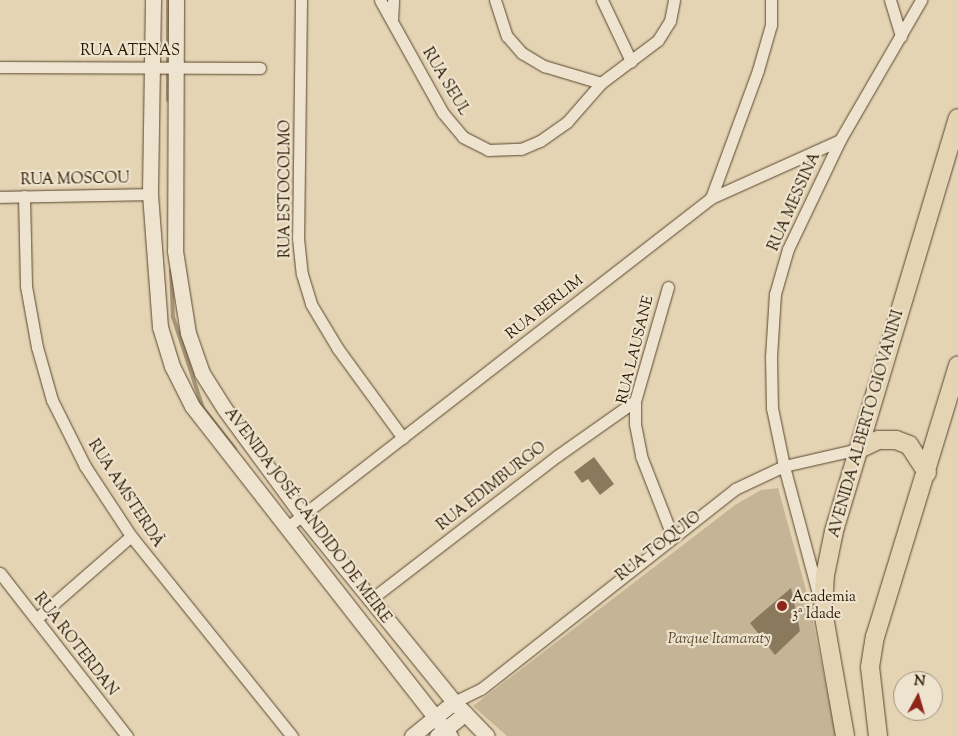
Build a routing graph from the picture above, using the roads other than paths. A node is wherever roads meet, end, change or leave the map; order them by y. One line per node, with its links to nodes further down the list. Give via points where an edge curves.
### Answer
1 (153, 0): 16 (street, AVENIDA JOSÉ CANDIDO DE MEIRE)
2 (176, 0): 16 (street, AVENIDA JOSÉ CANDIDO DE MEIRE)
3 (301, 0): 28 (street, RUA ESTOCOLMO, via 298,238 302,274 311,304 338,349)
4 (380, 0): 12 (street, RUA SEUL)
5 (392, 0): 12 (street)
6 (495, 0): 18 (street, via 507,36 522,53 544,66)
7 (602, 0): 14 (street)
8 (674, 0): 14 (street, RUA SEUL, via 670,21 658,40)
9 (771, 0): 24 (street, via 771,25 758,70)
10 (890, 0): 13 (street)
11 (921, 0): 13 (street, RUA MESSINA)
12 (392, 22): 18 (street, RUA SEUL, via 443,113 462,137 488,150 521,149 540,141 567,122)
13 (901, 36): 20 (street, RUA MESSINA)
14 (632, 61): 18 (street, RUA SEUL)
15 (0, 67): 16 (street, RUA ATENAS)
16 (164, 68): 17 (street, RUA ATENAS); 21 (street, AVENIDA JOSÉ CANDIDO DE MEIRE); 32 (street, AVENIDA JOSÉ CANDIDO DE MEIRE, via 175,251 188,333 202,373)
17 (260, 68)
18 (601, 83)
19 (958, 118): 29 (main road, AVENIDA ALBERTO GIOVANINI)
20 (840, 140): 24 (street, RUA BERLIM); 30 (street, RUA MESSINA, via 788,249 775,294 772,408)
21 (150, 194): 22 (street, RUA MOSCOU); 32 (street, AVENIDA JOSÉ CANDIDO DE MEIRE, via 160,327 172,366 192,406)
22 (24, 196): 23 (street, RUA MOSCOU); 34 (street, RUA AMSTERDÃ, via 26,286 37,347 52,400 85,466)
23 (0, 197)
24 (710, 198): 28 (street, RUA BERLIM)
25 (668, 287): 27 (street, RUA LAUSANE)
26 (958, 365): 31 (main road)
27 (635, 401): 33 (street, RUA LAUSANE, via 641,456); 36 (street, RUA EDIMBURGO, via 557,456)
28 (403, 438): 32 (street, RUA BERLIM)
29 (859, 448): 30 (street, RUA TOQUIO); 31 (main road, via 878,440 896,440 909,445); 37 (main road, AVENIDA ALBERTO GIOVANINI, via 834,531 825,575)
30 (784, 466): 33 (street, RUA TOQUIO, via 735,489); 37 (street, RUA MESSINA)
31 (927, 473): 49 (main road, via 875,637 870,667)
32 (295, 522): 36 (street, AVENIDA JOSÉ CANDIDO DE MEIRE); 42 (street, AVENIDA JOSÉ CANDIDO DE MEIRE)
33 (672, 535): 39 (street, RUA TOQUIO)
34 (131, 536): 38 (street); 45 (street, RUA AMSTERDÃ)
35 (0, 572): 38 (street, RUA ROTERDAN)
36 (370, 600): 40 (street, AVENIDA JOSÉ CANDIDO DE MEIRE)
37 (823, 612): 48 (main road, AVENIDA ALBERTO GIOVANINI)
38 (36, 619): 44 (street, RUA ROTERDAN)
39 (481, 689): 40 (street, RUA TOQUIO); 41 (street, RUA TOQUIO)
40 (454, 702): 41 (street, AVENIDA JOSÉ CANDIDO DE MEIRE); 42 (street)
41 (465, 713): 43 (street, RUA TOQUIO); 47 (street, AVENIDA JOSÉ CANDIDO DE MEIRE)
42 (433, 719): 43 (street, AVENIDA JOSÉ CANDIDO DE MEIRE); 46 (street)
43 (444, 734)
44 (127, 736)
45 (292, 736)
46 (412, 736)
47 (487, 736)
48 (845, 736)
49 (878, 736)

